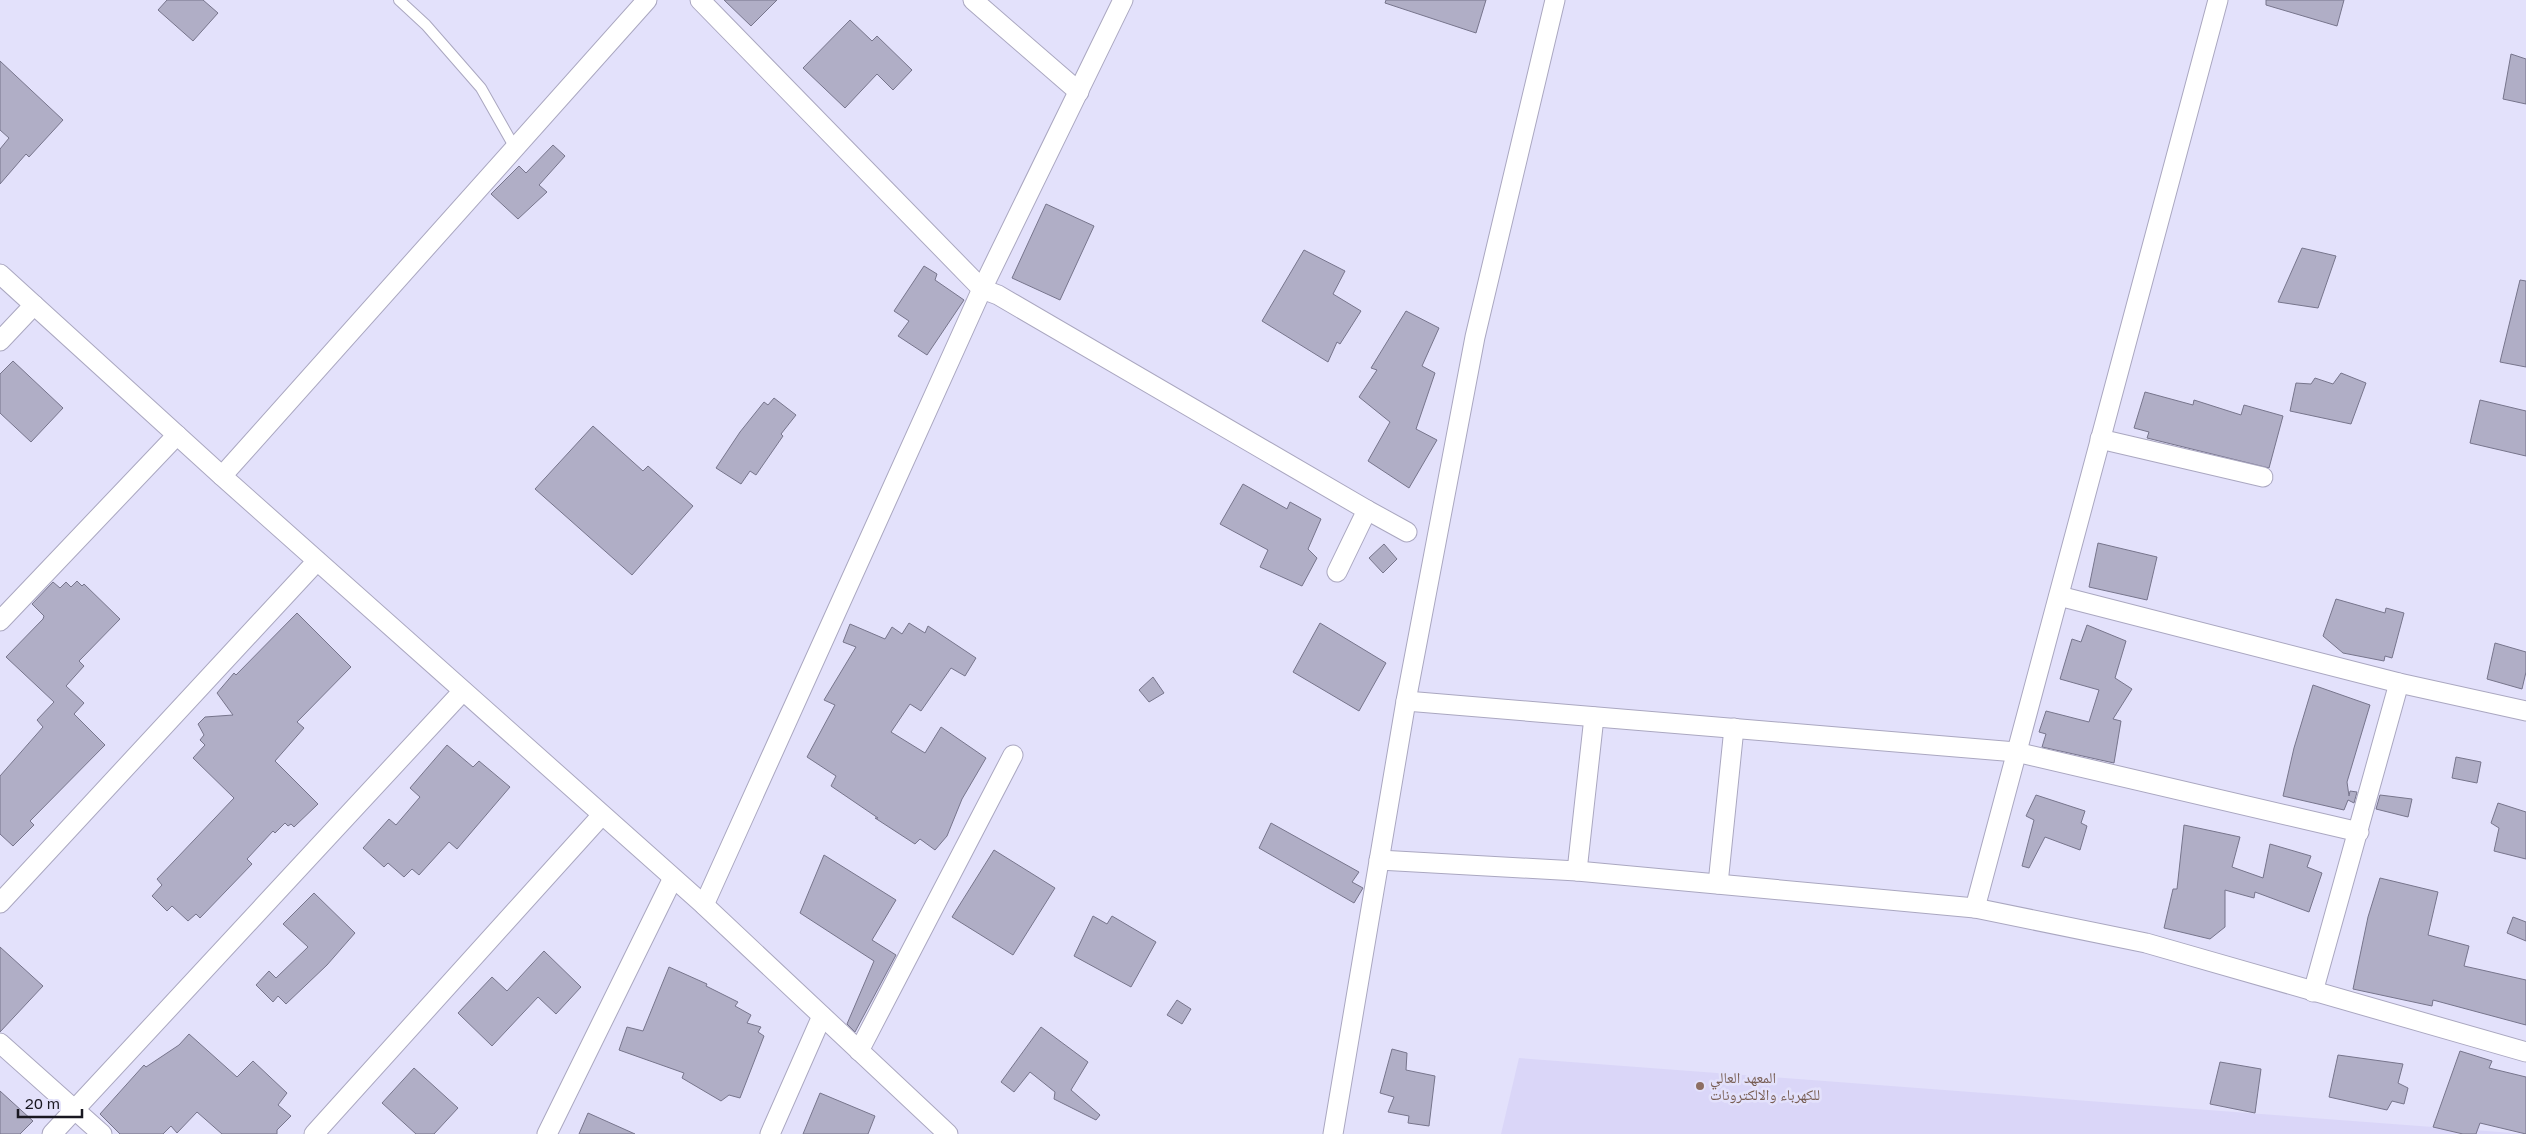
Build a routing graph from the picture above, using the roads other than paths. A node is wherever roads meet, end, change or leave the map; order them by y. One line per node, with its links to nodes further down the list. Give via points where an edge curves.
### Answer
1 (399, 0): 9 (lane, via 426,25 481,88)
2 (647, 0): 9 (street)
3 (700, 0): 11 (street)
4 (973, 0): 8 (street)
5 (1123, 0): 8 (street)
6 (1555, 0): 26 (street, via 1475,337)
7 (2218, 0): 15 (street)
8 (1079, 92): 11 (street)
9 (515, 148): 16 (street)
10 (0, 274): 12 (street)
11 (982, 289): 18 (street, via 1007,300); 39 (street)
12 (34, 305): 13 (street); 14 (street)
13 (0, 341)
14 (176, 435): 16 (street); 23 (street)
15 (2100, 439): 17 (street); 22 (street)
16 (222, 476): 20 (street)
17 (2262, 478)
18 (1367, 510): 19 (street); 21 (street)
19 (1407, 532)
20 (317, 561): 25 (street); 38 (street)
21 (1338, 572)
22 (2059, 596): 24 (street); 30 (street)
23 (0, 621)
24 (2400, 683): 27 (street); 33 (street)
25 (463, 690): 32 (street); 46 (street)
26 (1406, 701): 28 (street); 34 (street)
27 (2526, 711)
28 (1594, 717): 29 (street); 35 (street)
29 (1734, 728): 30 (street); 37 (street)
30 (2016, 752): 33 (street); 40 (street)
31 (1013, 755): 44 (street)
32 (602, 815): 36 (street); 49 (street)
33 (2359, 832): 41 (street)
34 (1379, 860): 35 (street); 53 (street)
35 (1577, 871): 37 (street)
36 (673, 878): 39 (street); 50 (street)
37 (1718, 884): 40 (street)
38 (0, 903)
39 (704, 905): 42 (street)
40 (1975, 908): 41 (street, via 2146,943)
41 (2313, 992): 45 (street)
42 (822, 1016): 44 (street); 51 (street)
43 (0, 1043): 46 (street)
44 (859, 1051): 52 (street)
45 (2526, 1052)
46 (75, 1110): 47 (street); 48 (street)
47 (52, 1134)
48 (102, 1134)
49 (314, 1134)
50 (547, 1134)
51 (770, 1134)
52 (948, 1134)
53 (1333, 1134)

